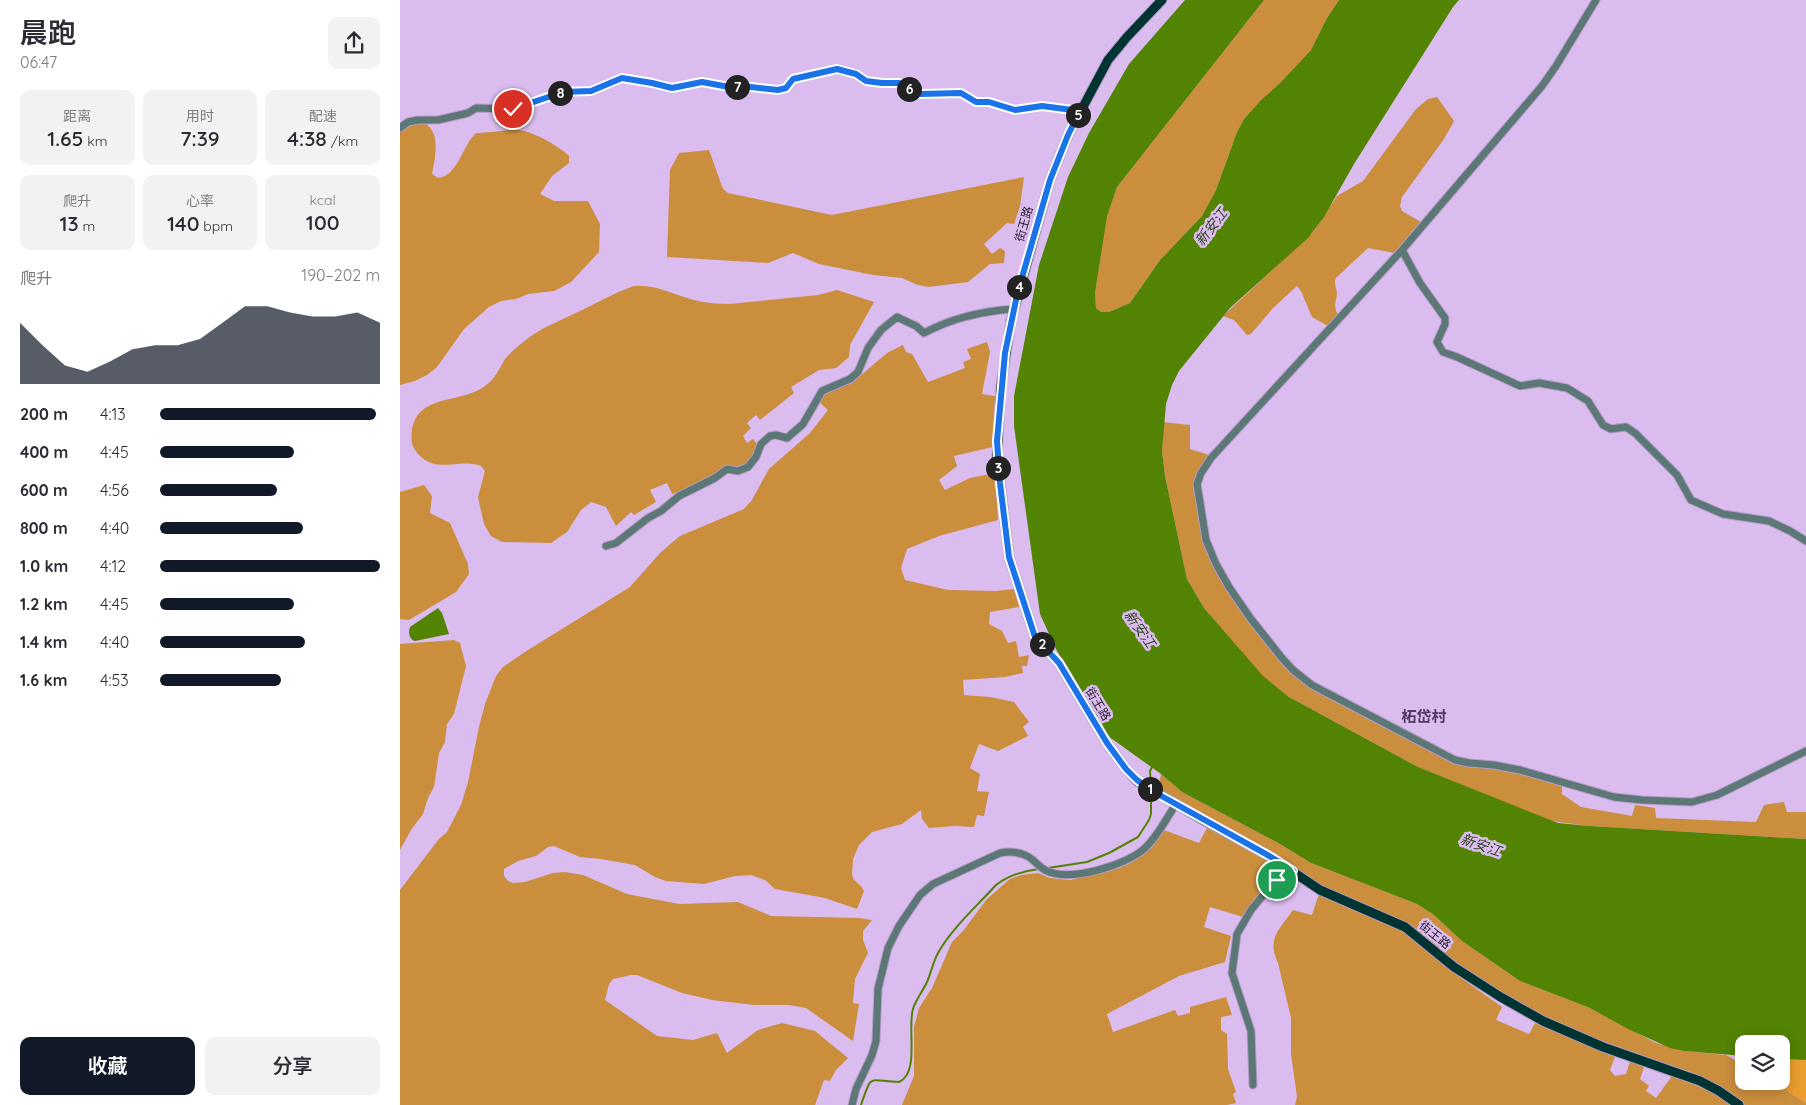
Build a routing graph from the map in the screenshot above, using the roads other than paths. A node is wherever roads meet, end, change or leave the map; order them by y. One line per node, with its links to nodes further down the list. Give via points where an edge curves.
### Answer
1 (1162, 0): 3 (main road, 街王路, via 1115,51)
2 (1596, 0): 5 (street, via 1542,86)
3 (1080, 111): 4 (street, via 1042,106 1015,110 989,102 976,102 961,93 920,94 899,83 866,81 856,74 837,69 793,79 786,88 778,90 702,82 672,88 622,78 591,91 563,92 513,109 476,108 438,120 408,122); 6 (main road, 街王路, via 1050,180)
4 (400, 128)
5 (1402, 250): 7 (street, via 1420,283 1446,318 1437,342 1443,352 1520,386 1539,383 1568,388 1588,401 1602,425 1626,427 1635,433 1677,475 1691,500 1723,514 1769,521); 9 (street, via 1211,458 1199,476 1198,492 1206,540 1216,564 1251,619 1282,658 1312,685 1448,757 1520,770 1614,796 1669,802 1706,799)
6 (1014, 309): 8 (street, via 958,319 924,333 896,317 869,346 858,372 822,391 803,424 789,437 770,436 748,467 738,471 727,469 679,496 616,543); 10 (main road, 街王路, via 1003,367 997,441 1009,557 1035,637 1059,663 1119,761 1137,780)
7 (1806, 541)
8 (606, 546)
9 (1806, 751)
10 (1176, 804): 11 (main road, 街王路); 13 (street, via 1145,848 1132,857 1100,869 1056,874 1024,854 1006,852 924,890 899,926 886,954 878,989 876,1041)
11 (1293, 871): 12 (street, via 1269,888 1237,934 1232,972 1251,1031); 14 (main road, 街王路, via 1320,890 1405,927 1454,967 1543,1021 1603,1047 1700,1081)
12 (1253, 1085)
13 (852, 1105)
14 (1739, 1105)

